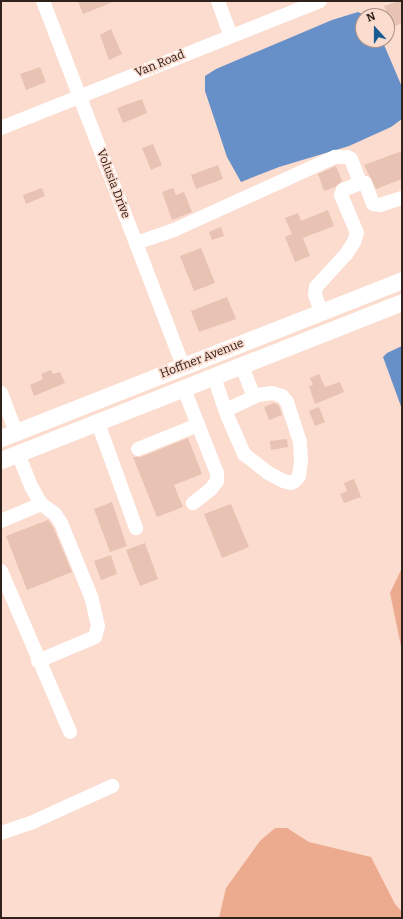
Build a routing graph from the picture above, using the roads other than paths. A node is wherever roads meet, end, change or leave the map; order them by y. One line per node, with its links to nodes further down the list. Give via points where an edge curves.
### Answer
1 (43, 1): 5 (street, Volusia Drive)
2 (218, 1): 4 (street)
3 (320, 1): 4 (street, Van Road)
4 (231, 36): 5 (street, Van Road)
5 (80, 96): 6 (street, Van Road); 9 (street, Volusia Drive)
6 (1, 128)
7 (360, 183): 8 (street, via 365,183 373,204 380,205); 9 (street, via 351,159 335,157 174,230); 12 (street, via 343,190 342,195 357,233 347,253 316,287 315,295)
8 (402, 198)
9 (136, 242): 13 (street, Volusia Drive)
10 (402, 280): 12 (main road, Hoffner Avenue)
11 (402, 302): 14 (main road, Hoffner Avenue)
12 (321, 312): 13 (main road, Hoffner Avenue); 15 (main road, via 309,327 221,362 214,368)
13 (183, 366): 21 (main road, via 177,382 109,409); 23 (main road, Hoffner Avenue)
14 (242, 366): 15 (main road, Hoffner Avenue); 18 (street)
15 (214, 377): 16 (main road, Hoffner Avenue); 19 (street)
16 (184, 389): 21 (main road, Hoffner Avenue); 22 (street)
17 (1, 394): 20 (street)
18 (254, 397): 19 (street); 19 (street, via 277,393 287,402 300,442 301,462 299,476 291,483 268,473 244,454)
19 (226, 410)
20 (4, 411): 23 (street)
21 (98, 423): 26 (main road, Hoffner Avenue); 31 (street)
22 (198, 425): 24 (street); 28 (street, via 217,481)
23 (8, 435): 25 (main road)
24 (138, 449)
25 (1, 450)
26 (18, 453): 27 (main road, Hoffner Avenue); 29 (street)
27 (1, 460)
28 (193, 503)
29 (41, 504): 30 (street); 33 (street, via 56,514 61,523 92,599 98,626 95,637)
30 (1, 521)
31 (136, 528)
32 (1, 571): 33 (street)
33 (38, 661): 34 (street)
34 (70, 732)
35 (112, 786): 36 (street, via 35,821)
36 (1, 833)

